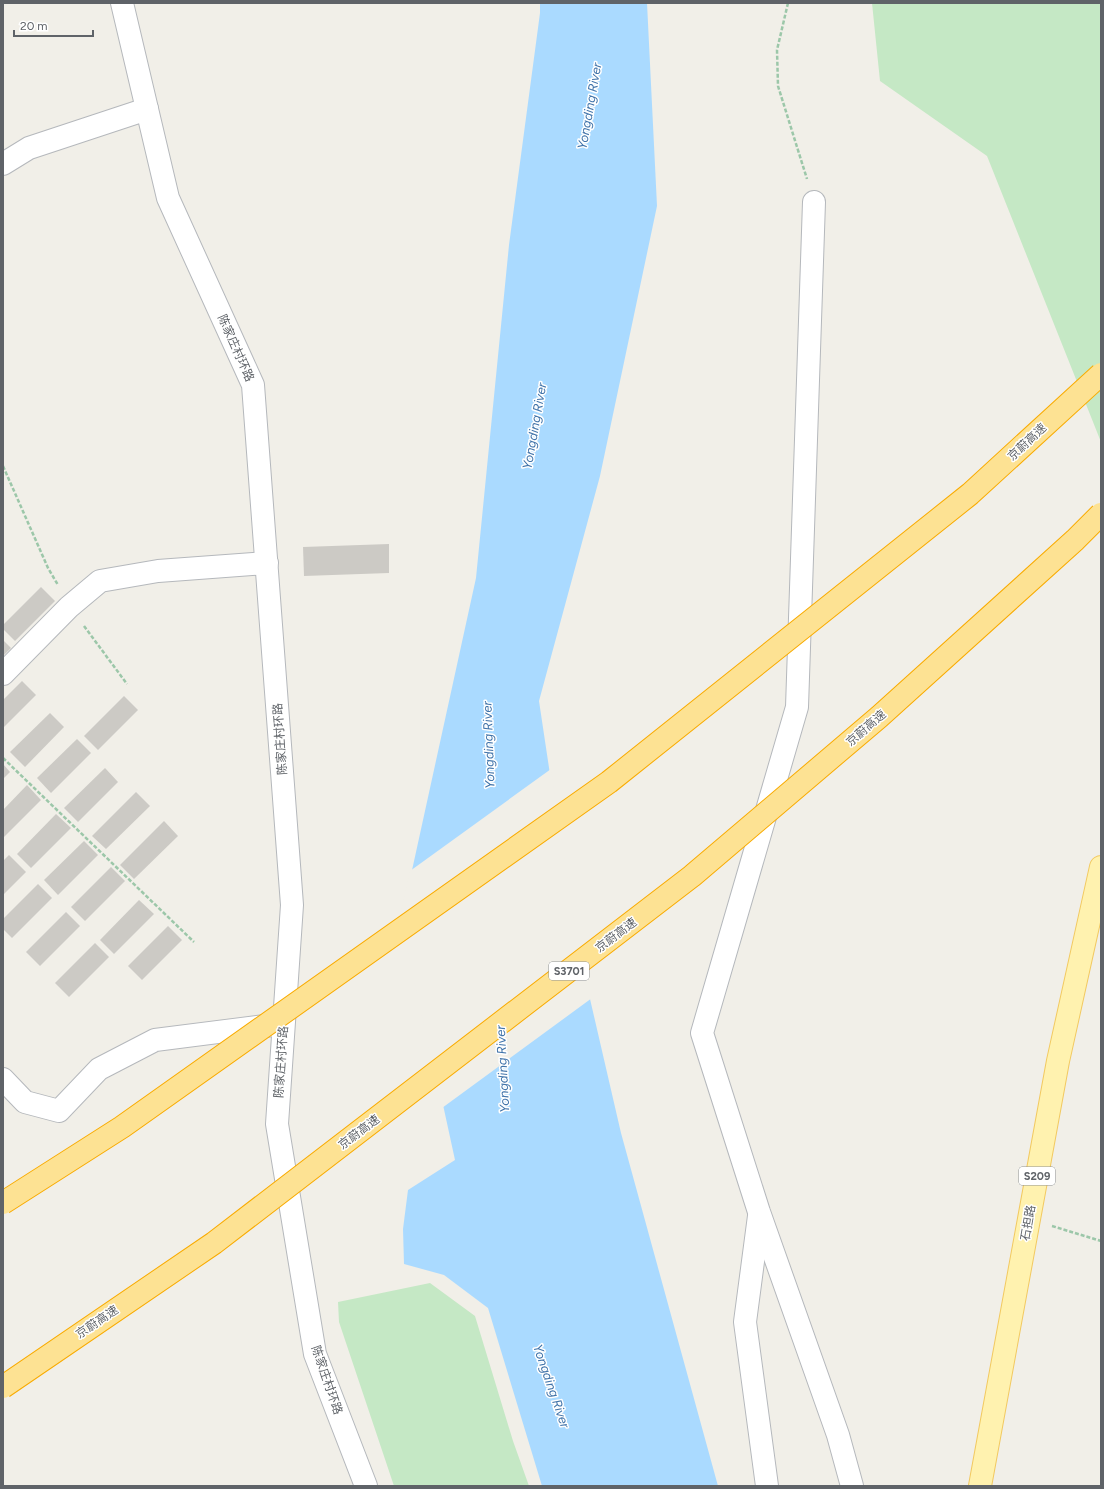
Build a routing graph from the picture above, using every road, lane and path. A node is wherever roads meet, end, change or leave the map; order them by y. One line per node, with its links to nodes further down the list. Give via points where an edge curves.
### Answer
1 (122, 3): 3 (street, 陈家庄村环路)
2 (788, 3): 5 (path, via 777,50 778,86)
3 (147, 109): 4 (street, via 29,148); 9 (street, 陈家庄村环路, via 168,198 253,385)
4 (3, 164)
5 (814, 202): 19 (street, via 797,707 702,1033)
6 (1101, 374): 18 (highway, 京蔚高速, bridge, via 970,494 609,782 122,1127)
7 (3, 466): 10 (path, via 48,568)
8 (1101, 514): 22 (highway, 京蔚高速 / S3701, bridge, via 879,717 692,876 214,1243)
9 (267, 563): 10 (street, via 158,571 100,581); 16 (street, 陈家庄村环路, via 292,905)
10 (69, 607): 11 (street); 12 (path)
11 (3, 674)
12 (127, 684)
13 (3, 758): 15 (path)
14 (1101, 867): 20 (main road, 石担路 / S209, via 1058,1061)
15 (194, 942)
16 (284, 1024): 17 (street, via 155,1040 99,1069 59,1111 25,1102); 23 (street, 陈家庄村环路, via 277,1124 315,1354)
17 (3, 1079)
18 (3, 1203)
19 (759, 1212): 24 (street, via 745,1322); 25 (street, via 838,1435)
20 (1029, 1218): 21 (path); 26 (main road, 石担路 / S209)
21 (1101, 1241)
22 (3, 1387)
23 (366, 1486)
24 (767, 1486)
25 (852, 1486)
26 (980, 1486)

